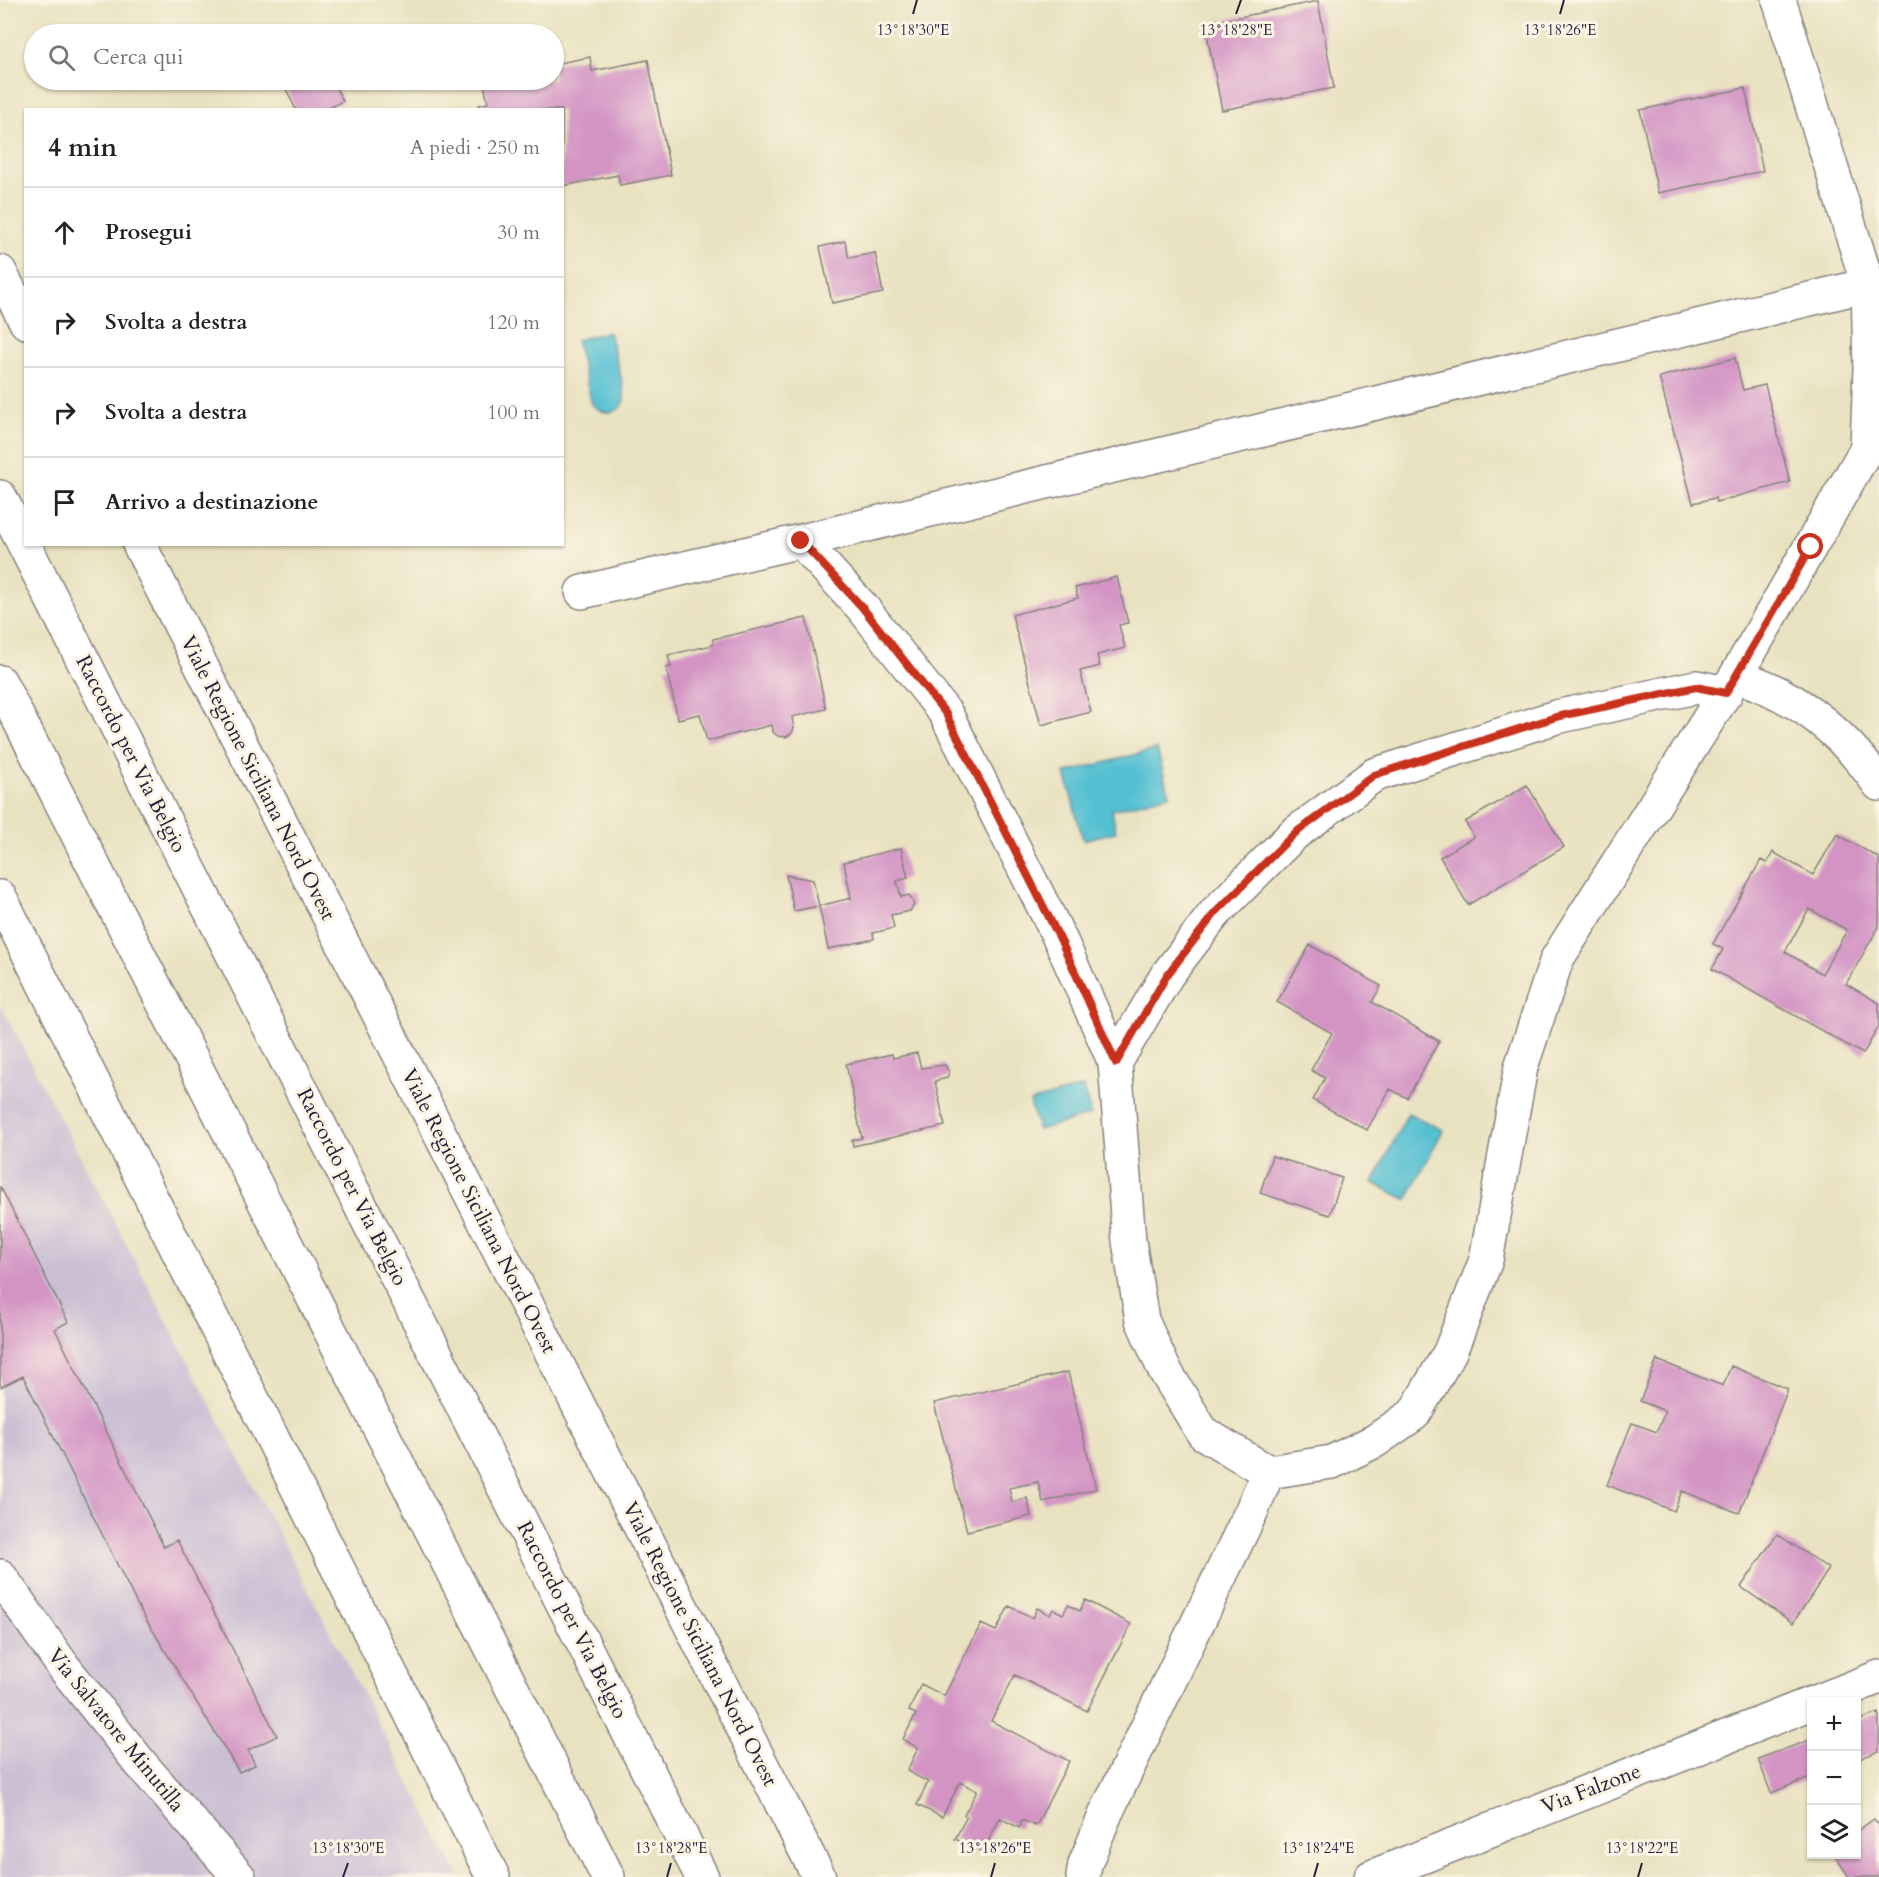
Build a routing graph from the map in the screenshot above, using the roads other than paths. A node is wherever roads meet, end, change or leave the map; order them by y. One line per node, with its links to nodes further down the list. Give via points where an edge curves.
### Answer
1 (1779, 0): 3 (main road)
2 (0, 272): 4 (main road)
3 (1868, 285): 6 (main road); 12 (main road, via 1867,448)
4 (24, 318)
5 (0, 497): 7 (main road, Raccordo per Via Belgio)
6 (801, 541): 10 (main road); 15 (main road, via 862,607 946,714 1061,941)
7 (24, 544)
8 (25, 546): 24 (main road, Raccordo per Via Belgio)
9 (140, 546): 25 (main road, Viale Regione Siciliana Nord Ovest)
10 (582, 592)
11 (0, 682): 23 (main road)
12 (1731, 684): 13 (main road, via 1773,689 1803,706 1837,733); 15 (main road, via 1696,687 1556,717 1374,775 1294,834 1215,913 1167,975); 16 (main road, via 1557,959 1521,1067 1486,1260 1450,1352 1414,1414 1375,1441 1332,1462)
13 (1879, 784)
14 (0, 897): 22 (main road)
15 (1116, 1063): 16 (main road, via 1129,1241 1142,1320 1164,1369 1203,1433)
16 (1268, 1472): 26 (main road, via 1106,1813)
17 (0, 1576): 21 (main road, Via Salvatore Minutilla, via 120,1738)
18 (1879, 1677): 19 (main road)
19 (1826, 1697)
20 (1807, 1705): 27 (main road, Via Falzone)
21 (239, 1877)
22 (493, 1877)
23 (608, 1877)
24 (702, 1877)
25 (819, 1877)
26 (1083, 1877)
27 (1371, 1877)

